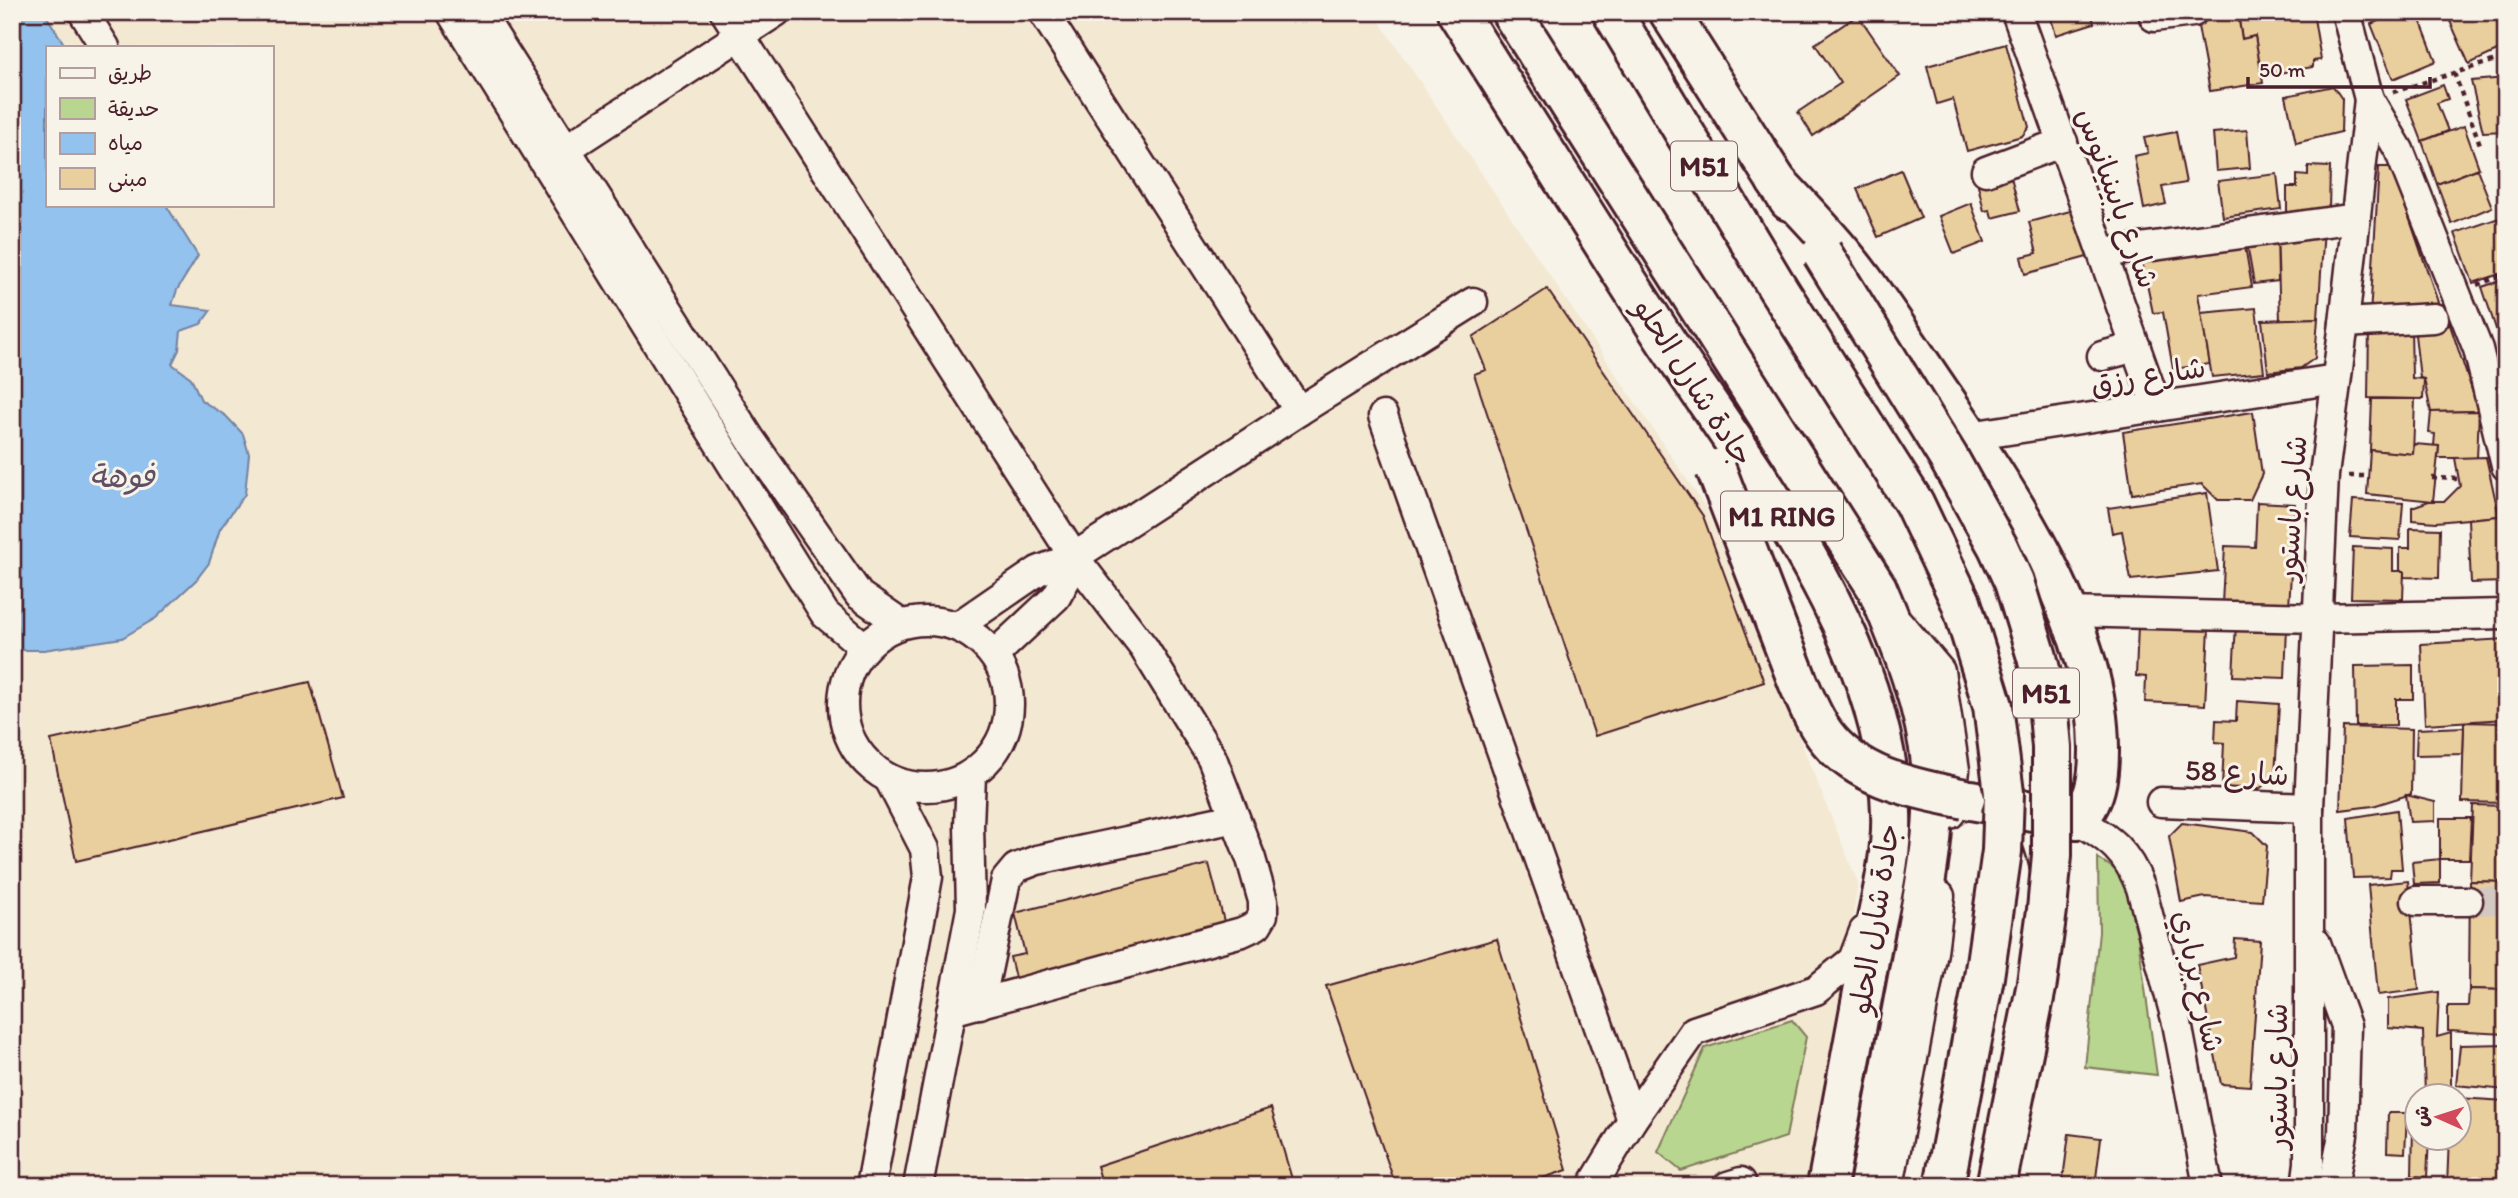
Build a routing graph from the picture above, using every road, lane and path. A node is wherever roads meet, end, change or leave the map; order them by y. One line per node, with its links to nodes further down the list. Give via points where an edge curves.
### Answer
1 (83, 12): 16 (street)
2 (451, 12): 51 (street, via 825,614)
3 (479, 12): 22 (street)
4 (725, 12): 15 (street)
5 (776, 12): 15 (street)
6 (1043, 12): 37 (street)
7 (1457, 12): 32 (highway, جادة شارل الحلو / M1 RING)
8 (1511, 12): 45 (highway, جادة شارل الحلو)
9 (1612, 12): 73 (highway, M51, bridge, via 1777,288 1914,503 1961,602 1993,706 2004,793 2002,851 1984,977)
10 (2016, 12): 20 (street, شارع بابينيانوس)
11 (2193, 12): 14 (street)
12 (2346, 12): 19 (street)
13 (1678, 14): 26 (highway, M51)
14 (2154, 17)
15 (741, 37): 22 (street); 44 (street)
16 (104, 46)
17 (2506, 57): 18 (path)
18 (2454, 73): 19 (path); 21 (path)
19 (2369, 99): 23 (street); 24 (street, شارع باستور)
20 (2063, 142): 25 (street); 28 (street, شارع بابينيانوس)
21 (2481, 147)
22 (566, 149): 49 (street, via 751,440 859,595)
23 (2399, 150): 24 (street, via 2377,142); 40 (street, via 2478,349)
24 (2364, 154): 27 (street, شارع باستور)
25 (1986, 171)
26 (1776, 181): 39 (highway, via 1863,279); 75 (highway, M51, bridge, via 1948,457 1998,547 2038,657 2052,747 2052,855 2036,983)
27 (2356, 218): 28 (street); 31 (street, شارع باستور)
28 (2103, 253): 33 (street, شارع بابينيانوس)
29 (1473, 303): 37 (street)
30 (2434, 318): 31 (street)
31 (2344, 323): 35 (street, شارع باستور)
32 (1656, 326): 55 (highway, bridge, via 1812,715 1849,760 1906,786); 60 (highway, جادة شارل الحلو / M1 RING, via 1801,545 1841,623 1867,687 1888,769 1892,817)
33 (2136, 347): 34 (street); 36 (street, شارع بابينيانوس)
34 (2102, 356)
35 (2336, 379): 36 (street, شارع رزق); 48 (street, شارع باستور, via 2324,475)
36 (2157, 407): 39 (street, شارع رزق)
37 (1299, 411): 44 (street)
38 (1384, 416): 66 (street)
39 (1970, 436): 46 (highway, via 2021,517)
40 (2503, 436): 41 (street)
41 (2506, 466)
42 (2432, 478): 43 (path)
43 (2459, 479)
44 (1074, 557): 50 (street, via 1038,571); 52 (street, via 1056,597); 58 (street, via 1179,702 1212,758)
45 (1886, 607): 71 (highway, جادة شارل الحلو, via 1922,710 1932,770 1933,818); 72 (street, via 1940,671 1955,770 1933,952)
46 (2067, 612): 48 (street); 59 (highway, via 2088,668 2099,727 2099,768 2093,795)
47 (2506, 614): 48 (street)
48 (2317, 618): 57 (street, شارع باستور)
49 (901, 624): 50 (street, via 920,620); 51 (street)
50 (958, 626): 52 (street, via 978,638)
51 (864, 647): 54 (street, via 849,672 843,699 846,728 855,749)
52 (994, 656): 53 (street, via 1006,680 1010,707 1004,733 991,757)
53 (971, 775): 54 (street, via 944,786 926,787); 65 (street, via 971,909)
54 (889, 779): 67 (street, via 926,849 929,877)
55 (1965, 799): 59 (highway); 74 (street, via 1990,818 2004,838 2014,866 2020,911)
56 (2161, 802): 57 (street, شارع 58)
57 (2309, 808): 63 (street, شارع باستور)
58 (1236, 818): 64 (street, via 1016,868 1006,880); 64 (street, via 1263,901 1257,925)
59 (2077, 820): 76 (street, شارع برباري, via 2119,848 2145,898 2177,1023)
60 (1885, 876): 66 (street, via 1853,960 1816,990 1694,1031); 70 (highway, جادة شارل الحلو / M1 RING)
61 (2416, 901): 62 (street)
62 (2468, 901)
63 (2309, 924): 77 (street, شارع باستور); 78 (street, شارع باستور, via 2346,1027 2343,1135)
64 (980, 1004): 65 (street)
65 (951, 1011): 68 (street)
66 (1632, 1120): 69 (street)
67 (871, 1186)
68 (918, 1186)
69 (1592, 1186)
70 (1827, 1186)
71 (1869, 1186)
72 (1889, 1186)
73 (1944, 1186)
74 (1973, 1186)
75 (1996, 1186)
76 (2207, 1186)
77 (2306, 1186)
78 (2333, 1186)

